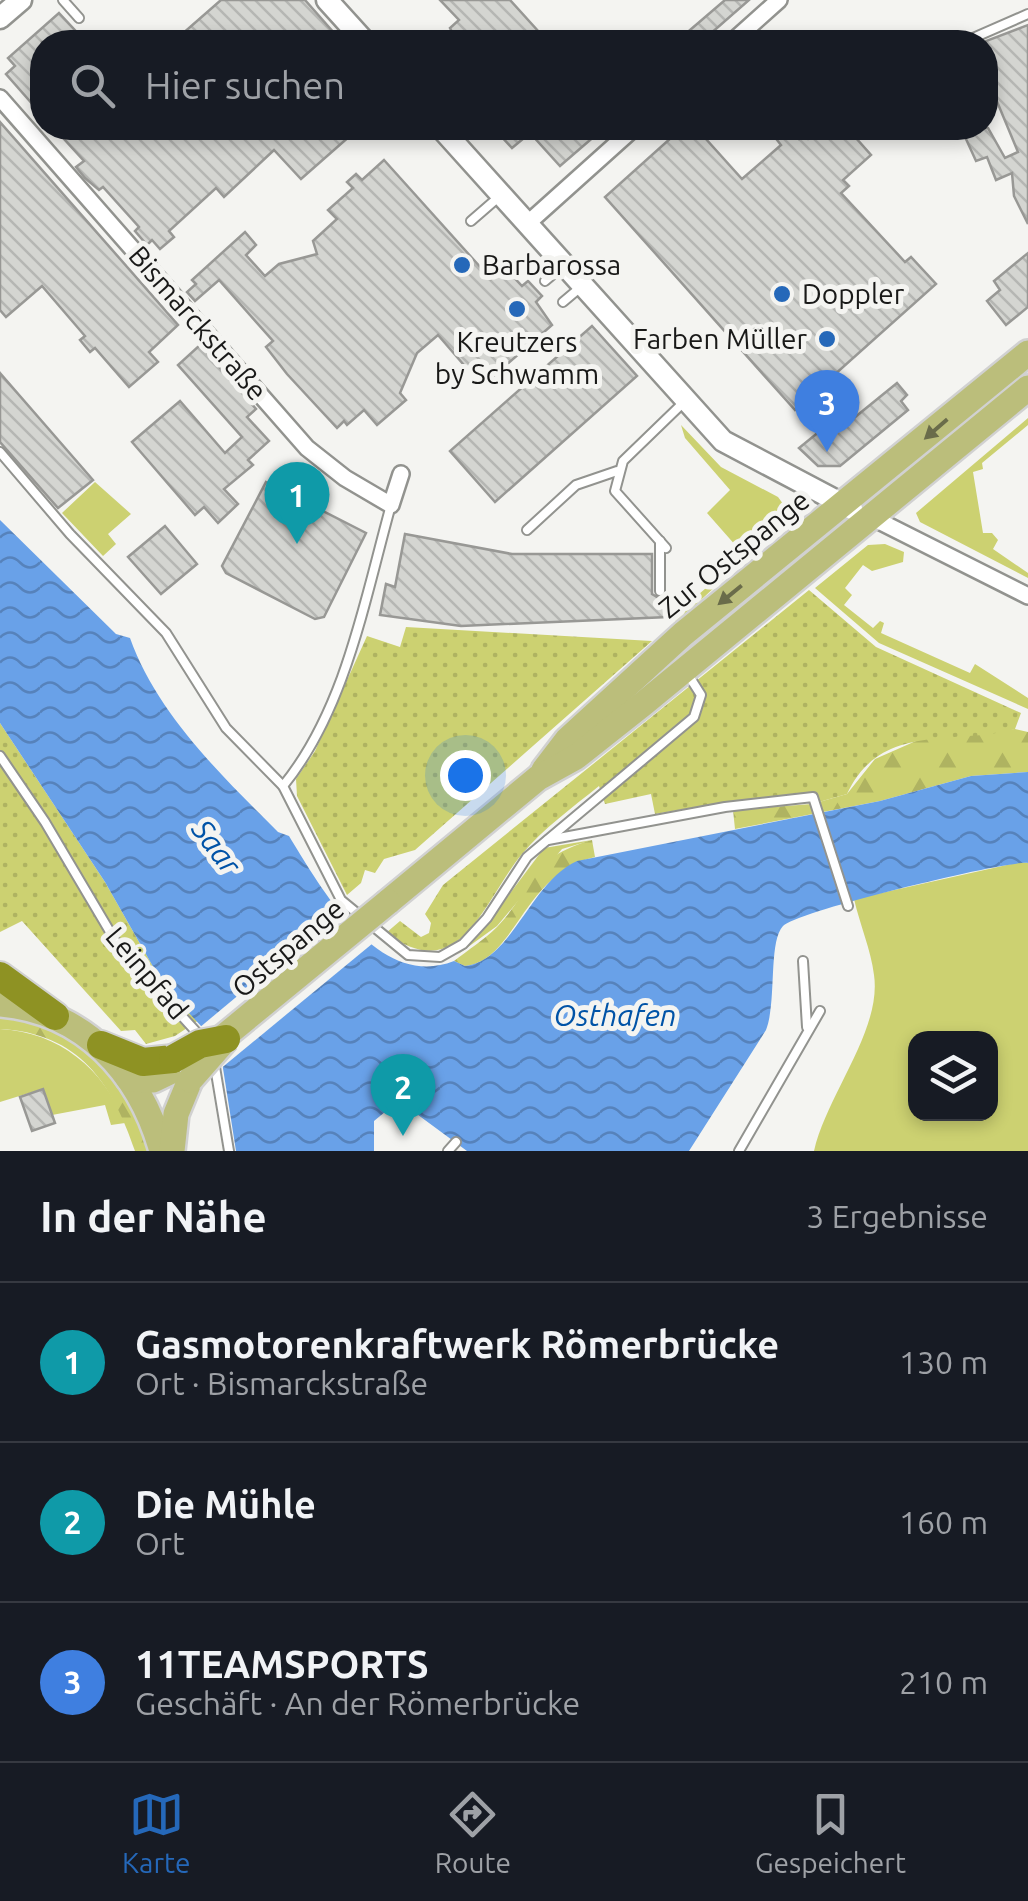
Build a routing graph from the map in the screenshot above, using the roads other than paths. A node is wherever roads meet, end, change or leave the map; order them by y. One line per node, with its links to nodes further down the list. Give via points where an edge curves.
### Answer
1 (21, 0): 6 (street)
2 (64, 0): 7 (lane)
3 (328, 0): 8 (street)
4 (779, 0): 9 (street)
5 (1028, 14): 10 (lane)
6 (0, 18)
7 (79, 18)
8 (355, 30)
9 (745, 30)
10 (991, 30)
11 (0, 98): 12 (street, Bismarckstraße)
12 (30, 132)
13 (37, 140): 29 (street, Bismarckstraße, via 307,448)
14 (452, 140): 16 (street)
15 (621, 140): 18 (street)
16 (501, 194): 17 (lane); 18 (street)
17 (471, 221)
18 (527, 224): 19 (street)
19 (564, 265): 20 (lane); 21 (street)
20 (545, 282)
21 (582, 286): 22 (lane); 25 (street)
22 (563, 302)
23 (1028, 353): 30 (main road, Zur Ostspange, one-way to 30)
24 (1028, 388): 31 (main road, Zur Ostspange)
25 (685, 401): 27 (lane); 30 (street, via 742,454)
26 (0, 452): 38 (lane, via 166,633 226,728)
27 (617, 472): 32 (lane, via 576,484); 33 (lane, via 615,491 663,545)
28 (401, 474): 29 (street)
29 (391, 505): 38 (lane, via 333,696)
30 (843, 505): 31 (street); 37 (main road, Zur Ostspange, one-way to 37, via 639,673 567,740)
31 (871, 517): 34 (street); 35 (main road, Zur Ostspange)
32 (526, 530)
33 (660, 591)
34 (1028, 596)
35 (684, 669): 37 (main road, Zur Ostspange, via 576,756); 39 (lane, via 701,696 694,717)
36 (0, 756): 55 (lane, Leinpfad, via 119,948 204,1040 218,1077)
37 (538, 778): 40 (main road, Zur Ostspange)
38 (283, 786): 39 (lane, via 341,900 408,955 440,957 463,944)
39 (544, 841): 41 (lane, via 814,797)
40 (388, 902): 48 (main road, Ostspange, bridge)
41 (848, 906)
42 (804, 962): 47 (lane)
43 (0, 976): 46 (highway)
44 (0, 1004): 46 (main road)
45 (820, 1011): 47 (lane)
46 (55, 1016): 49 (main road)
47 (805, 1037): 57 (lane)
48 (226, 1039): 50 (highway, bridge, via 200,1044)
49 (101, 1045): 50 (highway); 51 (main road)
50 (181, 1068): 51 (main road, via 152,1080); 54 (main road)
51 (129, 1079): 53 (main road)
52 (456, 1142): 56 (lane)
53 (162, 1151)
54 (172, 1151)
55 (229, 1151)
56 (448, 1151)
57 (739, 1151)

